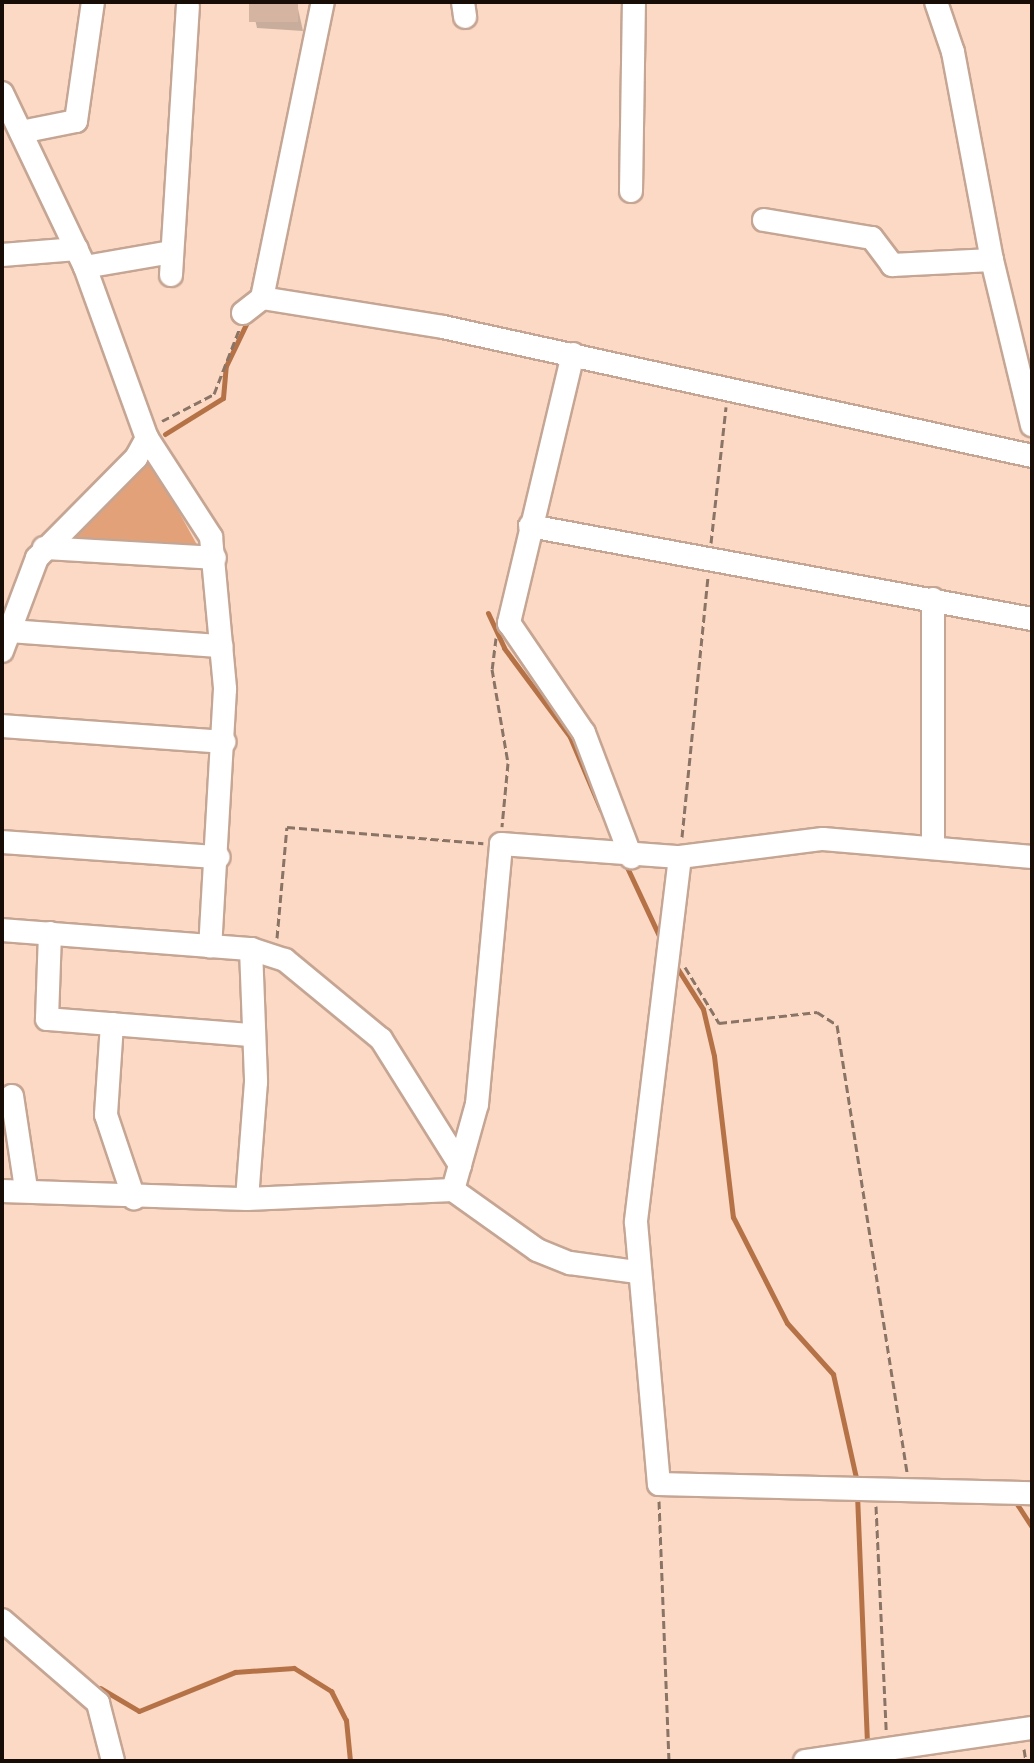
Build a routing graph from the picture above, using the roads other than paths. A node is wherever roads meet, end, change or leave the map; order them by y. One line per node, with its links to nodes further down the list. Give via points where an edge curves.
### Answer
1 (93, 2): 7 (street, via 76,121)
2 (323, 2): 13 (street)
3 (634, 2): 8 (street)
4 (936, 2): 12 (street, via 953,52)
5 (188, 7): 11 (street, via 171,263)
6 (2, 93): 7 (street)
7 (21, 132): 11 (street)
8 (631, 191)
9 (764, 220): 12 (street, via 872,238 892,265)
10 (2, 255): 11 (street)
11 (81, 258): 17 (street)
12 (992, 260): 16 (street)
13 (262, 298): 14 (street); 15 (street)
14 (243, 313)
15 (573, 354): 18 (street); 19 (street)
16 (1032, 425)
17 (147, 433): 20 (street, via 136,458); 21 (street, via 211,537)
18 (1032, 456)
19 (530, 526): 22 (street); 31 (street, via 509,623 584,733)
20 (44, 548): 21 (street); 24 (street)
21 (215, 558): 25 (street)
22 (933, 599): 23 (street); 29 (street)
23 (1032, 619)
24 (6, 641): 25 (street)
25 (221, 646): 27 (street)
26 (2, 726): 27 (street)
27 (224, 742): 30 (street)
28 (2, 842): 30 (street)
29 (933, 847): 32 (street, via 823,839); 33 (street)
30 (218, 857): 36 (street)
31 (631, 857): 32 (street); 41 (street, via 501,844 477,1104)
32 (680, 857): 47 (street, via 674,953 639,1183)
33 (1032, 857)
34 (2, 930): 35 (street)
35 (50, 933): 36 (street); 38 (street, via 47,1019)
36 (210, 947): 37 (street)
37 (251, 949): 39 (street); 41 (street, via 276,956 381,1039)
38 (112, 1024): 39 (street); 45 (street, via 106,1115)
39 (251, 1035): 46 (street, via 256,1082)
40 (12, 1096): 42 (street)
41 (460, 1165): 43 (street)
42 (26, 1189): 44 (street); 45 (street)
43 (453, 1190): 46 (street); 47 (street, via 537,1250 570,1263)
44 (2, 1191)
45 (134, 1198): 46 (street)
46 (247, 1199)
47 (637, 1272): 48 (street, via 659,1484)
48 (1032, 1493)
49 (2, 1620): 51 (street, via 98,1703)
50 (1032, 1728): 52 (street)
51 (113, 1761)
52 (805, 1761)

